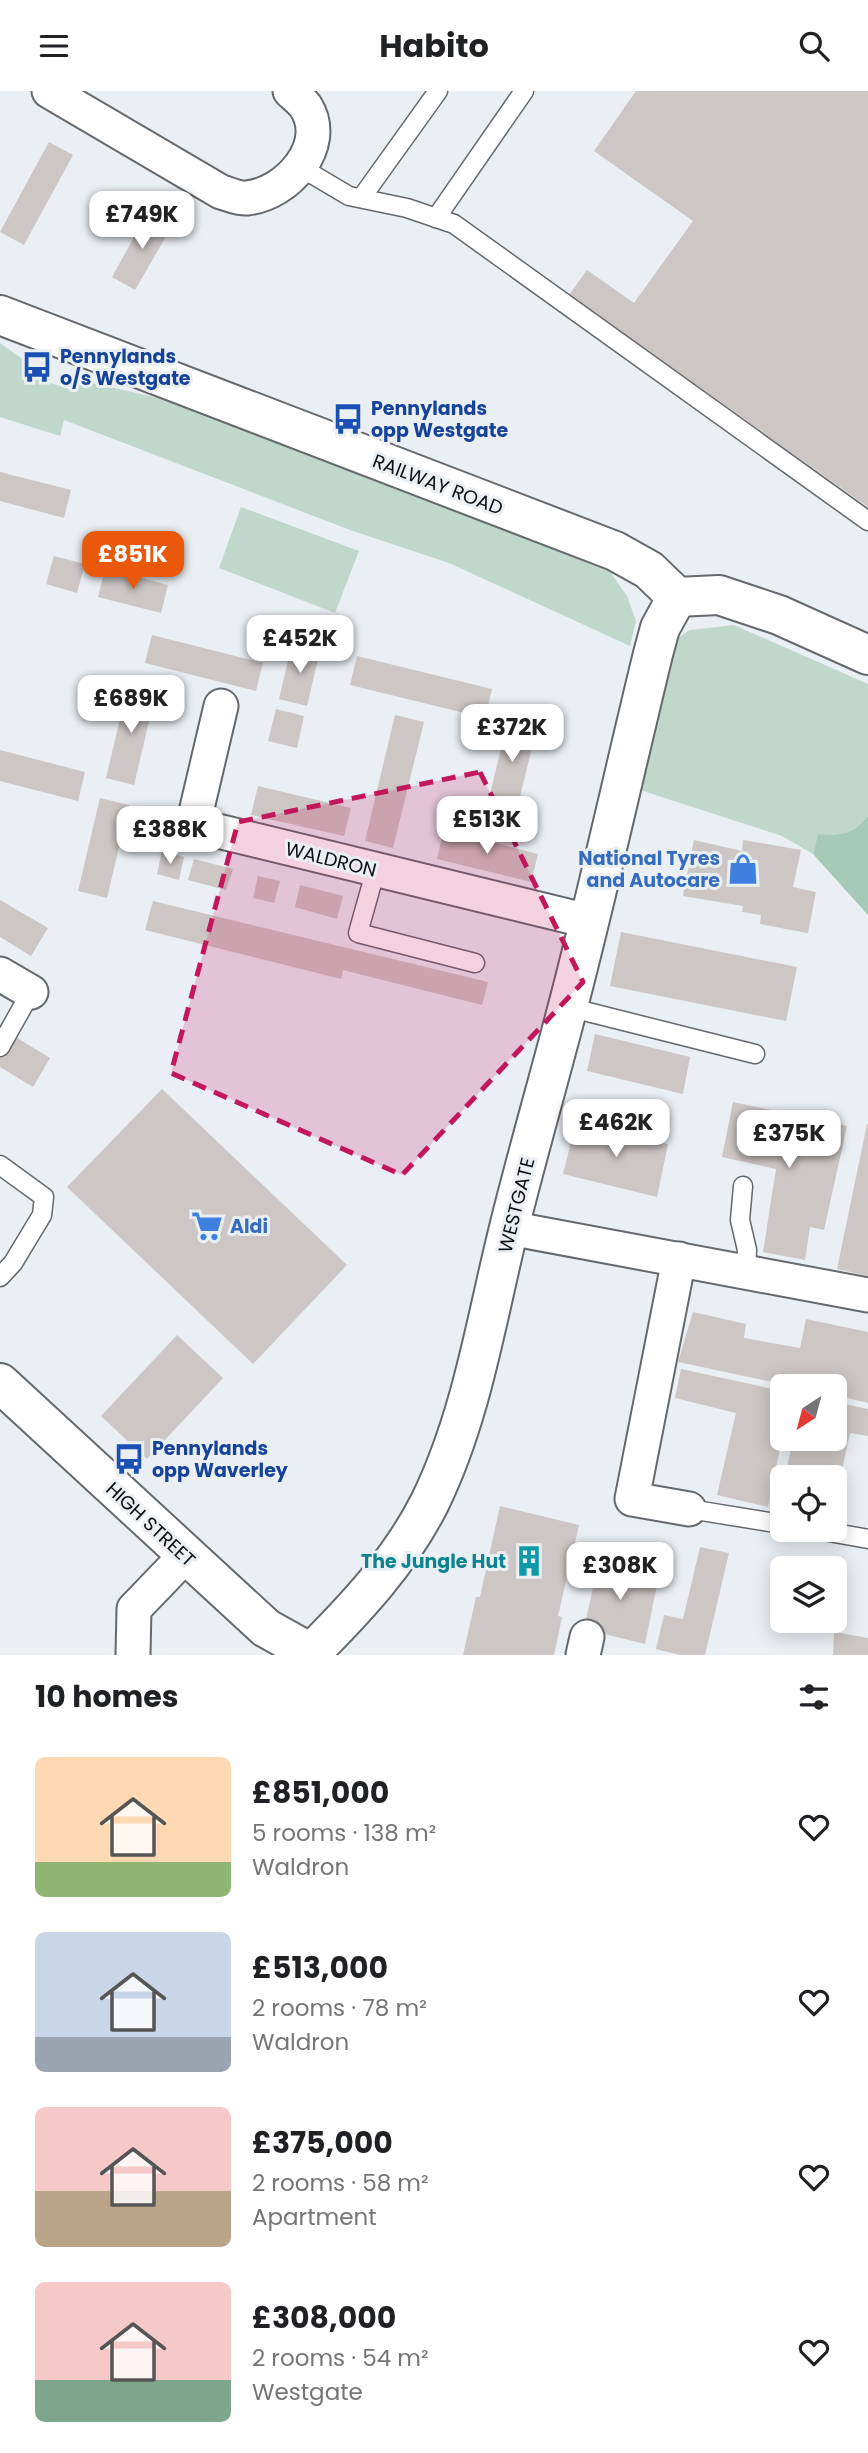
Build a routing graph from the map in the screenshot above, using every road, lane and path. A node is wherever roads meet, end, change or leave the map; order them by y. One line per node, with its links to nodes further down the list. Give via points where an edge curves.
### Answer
1 (49, 91): 5 (street, via 221,192 244,198 265,194 285,183)
2 (290, 91): 5 (street, via 306,107 312,126)
3 (439, 91): 6 (lane)
4 (524, 91): 7 (lane)
5 (300, 167): 6 (lane, via 349,196)
6 (362, 197): 7 (lane)
7 (436, 218): 9 (lane, via 454,224)
8 (0, 315): 10 (street, RAILWAY ROAD, via 615,551 649,570)
9 (868, 521)
10 (677, 597): 11 (street, via 719,595 779,615); 14 (street, WESTGATE, via 656,641)
11 (868, 655)
12 (221, 706): 13 (street, WALDRON, via 193,825)
13 (376, 869): 14 (street, WALDRON); 15 (lane, via 358,933)
14 (588, 921): 18 (street, WESTGATE)
15 (475, 963)
16 (0, 974): 17 (street)
17 (31, 992): 19 (lane)
18 (568, 1007): 20 (lane); 23 (street, WESTGATE)
19 (0, 1047)
20 (755, 1053)
21 (0, 1165): 26 (lane, via 44,1197 42,1215)
22 (743, 1186): 25 (lane, via 740,1220)
23 (509, 1228): 24 (street); 34 (street, WESTGATE, via 471,1389 447,1465 429,1504 370,1591)
24 (679, 1259): 25 (street); 29 (street, via 632,1499)
25 (746, 1271): 27 (street)
26 (0, 1277)
27 (868, 1295)
28 (0, 1383): 33 (street, HIGH STREET)
29 (689, 1509): 30 (lane)
30 (770, 1522)
31 (847, 1535): 32 (lane)
32 (868, 1539)
33 (186, 1556): 34 (street, HIGH STREET, via 266,1628); 35 (street, via 134,1609)
34 (312, 1654)
35 (132, 1655)

